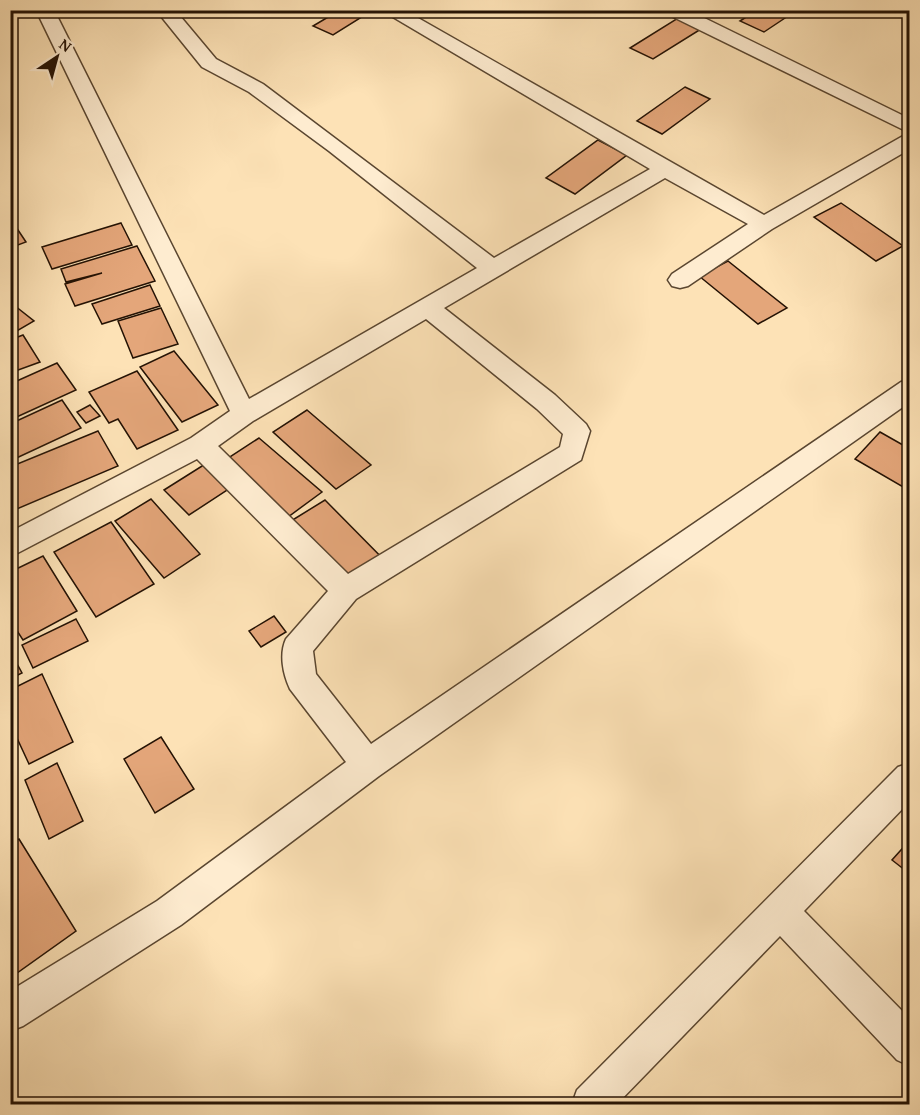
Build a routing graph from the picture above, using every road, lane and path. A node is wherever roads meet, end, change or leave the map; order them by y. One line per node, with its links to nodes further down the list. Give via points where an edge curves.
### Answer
1 (45, 10): 13 (street)
2 (165, 10): 9 (street, via 209,63 256,88)
3 (390, 10): 7 (street)
4 (673, 10): 5 (street)
5 (909, 127)
6 (909, 140): 8 (street)
7 (665, 170): 8 (street); 9 (street)
8 (764, 224): 10 (street)
9 (494, 270): 11 (street)
10 (680, 280)
11 (428, 308): 13 (street); 16 (street, via 577,431 572,453)
12 (905, 398): 17 (street)
13 (244, 414): 14 (street)
14 (200, 445): 15 (street); 16 (street)
15 (10, 546)
16 (346, 590): 17 (street, via 297,648 301,679)
17 (368, 765): 20 (street, via 169,913)
18 (909, 778): 19 (street)
19 (780, 911): 21 (street); 22 (street)
20 (10, 1013)
21 (909, 1047)
22 (591, 1104)

